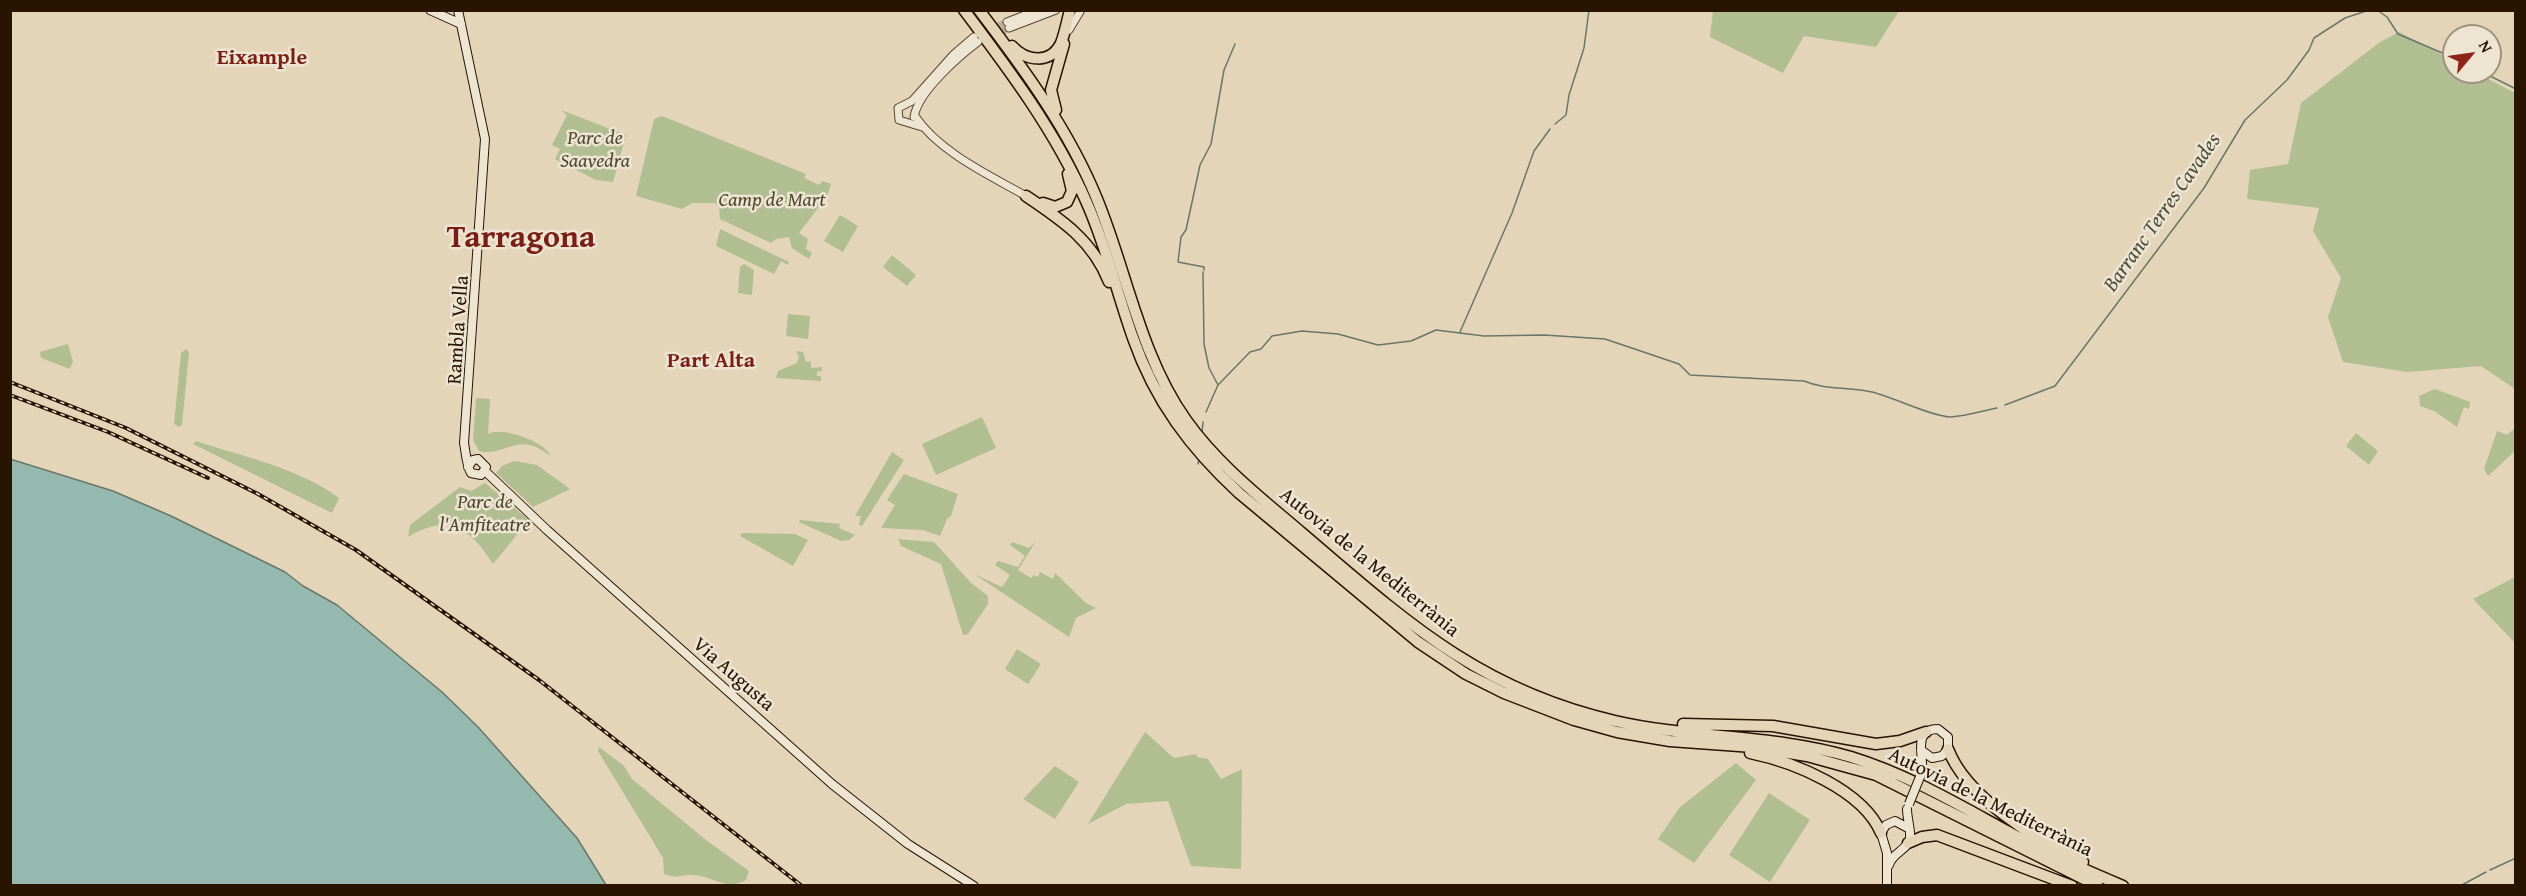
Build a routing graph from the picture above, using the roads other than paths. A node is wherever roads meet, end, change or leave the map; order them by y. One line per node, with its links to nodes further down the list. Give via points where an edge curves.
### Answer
1 (430, 10): 9 (main road)
2 (458, 10): 9 (main road)
3 (964, 10): 12 (highway, Autovia de la Mediterrània)
4 (979, 10): 17 (highway, Autovia de la Mediterrània, via 1048,105)
5 (984, 10): 8 (highway, via 1015,49 1033,59 1058,49)
6 (1038, 10): 7 (street, via 1008,25)
7 (1056, 10)
8 (1076, 10): 10 (street)
9 (461, 24): 16 (main road)
10 (1065, 44): 17 (highway, via 1051,90)
11 (908, 105): 13 (street); 13 (street, via 953,55 976,40 948,68); 14 (street, via 901,106 897,114 899,120)
12 (1037, 111): 18 (highway, via 1064,165 1072,191 1067,202 1055,207); 20 (highway, Autovia de la Mediterrània, via 1088,204)
13 (915, 113): 14 (street); 15 (street)
14 (908, 123): 15 (street)
15 (922, 127): 18 (street)
16 (486, 128): 19 (main road); 19 (main road, Rambla Vella); 21 (main road, Rambla Vella, via 469,441)
17 (1073, 148): 24 (highway, Autovia de la Mediterrània, via 1098,200 1154,363 1197,436 1253,491 1423,634 1474,667)
18 (1026, 196): 20 (highway, via 1067,224 1091,248)
19 (481, 198): 22 (main road, Rambla Vella, via 464,443)
20 (1133, 339): 26 (highway, Autovia de la Mediterrània, via 1159,398 1212,469 1389,620 1466,674 1504,693 1574,720 1640,736)
21 (478, 459): 22 (main road); 23 (main road, via 485,464)
22 (468, 467): 23 (main road, via 476,476)
23 (485, 471): 38 (main road, Via Augusta, via 832,784 908,844)
24 (1542, 698): 25 (highway, via 1659,724 1773,726 1876,744); 42 (highway, Autovia de la Mediterrània, via 1617,721 1752,737 1848,756 1911,780 2074,866)
25 (1926, 732): 27 (main road, via 1942,731 1948,737); 28 (main road, via 1920,740)
26 (1696, 742): 34 (highway, via 1761,755 1814,776 1861,803); 41 (highway, Autovia de la Mediterrània, via 1807,756 1876,775)
27 (1948, 749): 29 (main road); 43 (highway, via 1967,782 2011,818 2078,860)
28 (1921, 750): 29 (main road, via 1928,757); 30 (main road)
29 (1937, 758): 30 (main road)
30 (1922, 772): 31 (main road, bridge)
31 (1908, 806): 32 (main road); 33 (main road)
32 (1894, 821): 33 (main road); 34 (main road)
33 (1908, 828): 35 (main road)
34 (1881, 833): 36 (main road)
35 (1904, 846): 36 (main road); 37 (main road, via 1890,860); 40 (highway, via 1937,835)
36 (1886, 847): 37 (main road)
37 (1887, 871): 39 (main road)
38 (974, 885)
39 (1887, 885)
40 (2072, 885)
41 (2098, 885)
42 (2122, 885)
43 (2133, 885)

